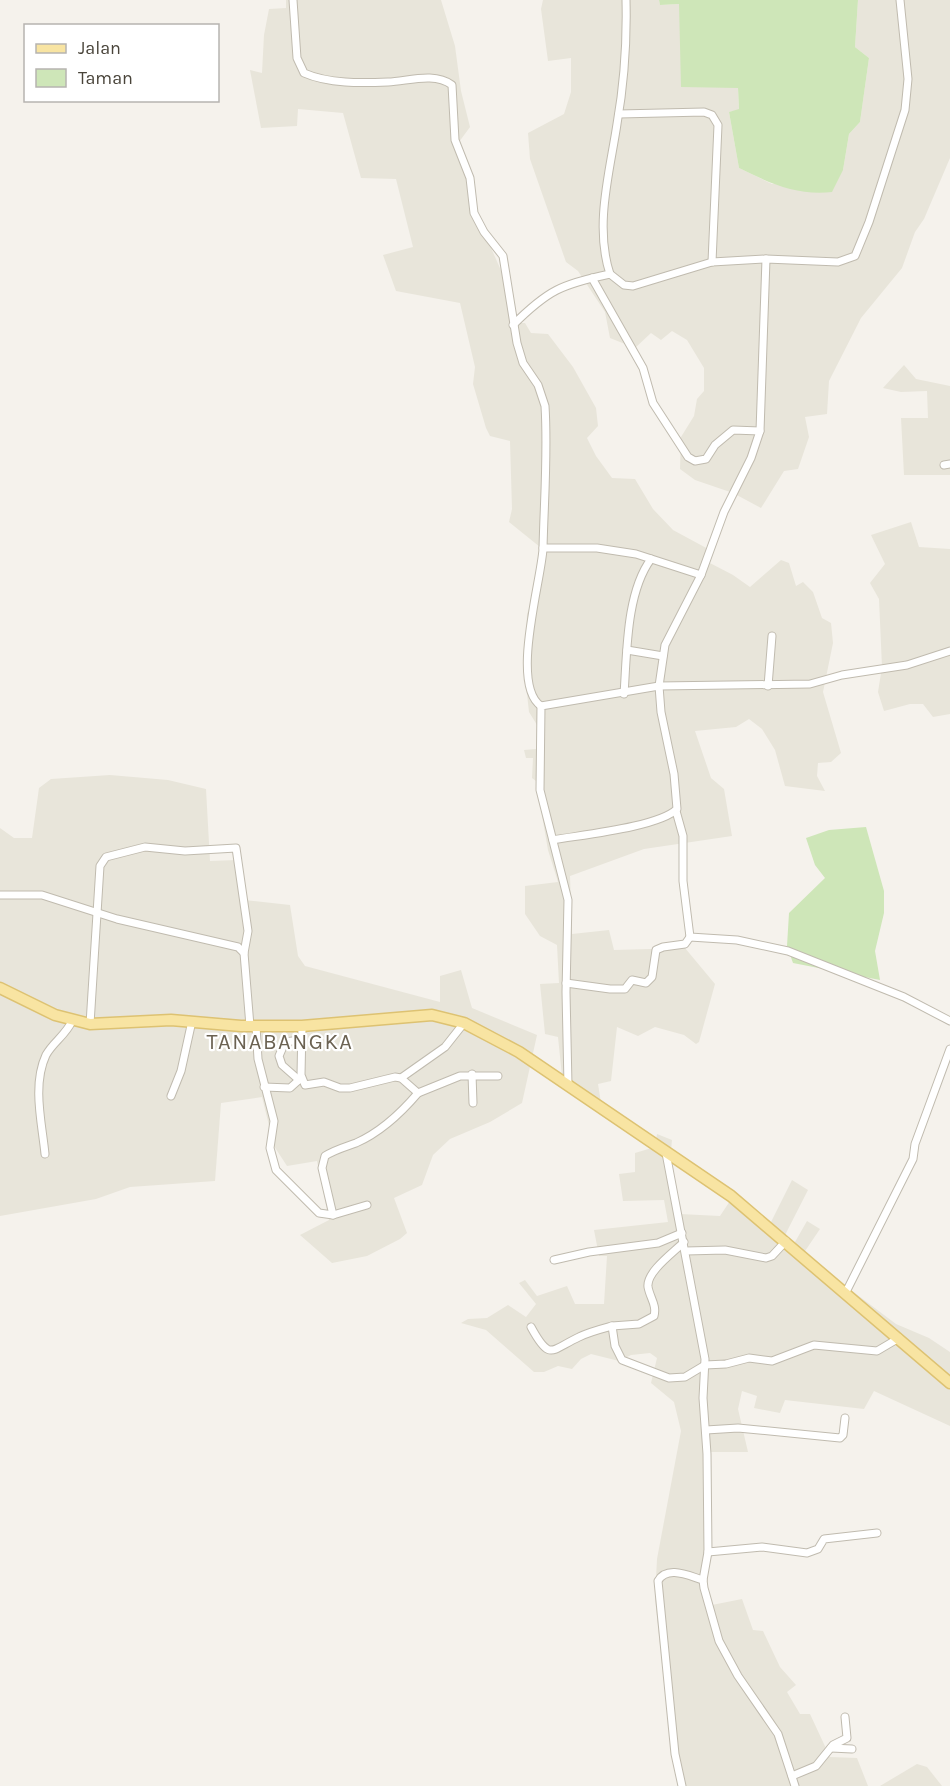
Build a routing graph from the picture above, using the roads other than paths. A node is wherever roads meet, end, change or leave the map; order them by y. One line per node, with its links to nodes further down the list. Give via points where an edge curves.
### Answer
1 (293, 0): 9 (street, via 297,58 304,73 347,81 436,79 452,85 455,140 468,170 478,223 506,264)
2 (626, 0): 4 (street)
3 (900, 0): 5 (street, via 908,80 905,110 859,251 851,259 838,262)
4 (619, 114): 6 (street, via 704,112 715,118 718,126); 7 (street, via 604,220)
5 (766, 259): 6 (street); 10 (street)
6 (712, 262): 7 (street, via 638,285 624,285)
7 (610, 274): 8 (street)
8 (592, 278): 9 (street, via 545,295); 10 (street, via 643,369 653,404 688,457 695,461 706,459 733,430)
9 (513, 325): 11 (street, via 521,357 545,406)
10 (760, 431): 13 (street)
11 (543, 548): 12 (street, via 597,548); 21 (street, via 530,618 528,677 531,694)
12 (651, 559): 13 (street); 15 (street, via 643,572 631,618)
13 (701, 575): 17 (street, via 688,605 667,637)
14 (772, 636): 19 (street)
15 (627, 651): 17 (street); 20 (street)
16 (950, 651): 19 (street, via 871,673 847,674 810,684)
17 (663, 656): 18 (street)
18 (659, 686): 19 (street); 20 (street); 22 (street)
19 (768, 686)
20 (624, 694): 21 (street)
21 (541, 706): 23 (street, via 539,779)
22 (676, 811): 23 (street, via 620,829); 26 (street, via 683,836 683,881)
23 (553, 840): 28 (street, via 568,900)
24 (0, 895): 25 (street, via 42,895)
25 (96, 912): 27 (street, via 234,945); 27 (street, via 101,861 106,856 145,847 185,851 236,848 248,931); 34 (street)
26 (690, 937): 28 (street, via 685,944 656,950 651,977 646,983 629,980 625,989); 31 (street, via 737,940 788,951 904,997)
27 (244, 953): 35 (street)
28 (566, 983): 43 (street)
29 (0, 988): 32 (main road)
30 (192, 1021): 34 (main road); 35 (main road); 46 (street)
31 (950, 1021)
32 (72, 1022): 34 (main road); 49 (street, via 46,1054 39,1076)
33 (464, 1023): 36 (main road, via 432,1015); 41 (street, via 445,1047); 43 (main road, via 519,1052)
34 (90, 1024)
35 (253, 1026): 36 (main road); 44 (street)
36 (302, 1026): 37 (street)
37 (300, 1040): 42 (street); 42 (street, via 285,1042 279,1056 282,1065)
38 (950, 1049): 57 (street, via 915,1144 914,1159)
39 (472, 1074): 40 (street); 45 (street); 47 (street)
40 (498, 1076)
41 (401, 1078): 42 (street, via 340,1088 324,1082 305,1084); 45 (street)
42 (300, 1079): 44 (street, via 290,1088)
43 (568, 1085): 48 (main road)
44 (264, 1087): 51 (street, via 274,1121 270,1144 273,1164 317,1212)
45 (418, 1093): 51 (street, via 401,1113 379,1129 325,1156 322,1168)
46 (171, 1096)
47 (473, 1103)
48 (666, 1153): 52 (street); 53 (main road, via 731,1196)
49 (45, 1154)
50 (367, 1205): 51 (street)
51 (333, 1215)
52 (682, 1233): 54 (street); 56 (street, via 658,1243)
53 (786, 1241): 55 (street, via 766,1258 725,1250); 57 (main road)
54 (684, 1242): 55 (street); 58 (street, via 652,1275 648,1288 654,1316 639,1324)
55 (686, 1251): 61 (street)
56 (554, 1260)
57 (846, 1292): 60 (main road)
58 (612, 1326): 59 (street, via 580,1336 557,1351 539,1342); 61 (street, via 618,1353 627,1364 669,1378 685,1377)
59 (531, 1327)
60 (899, 1338): 61 (street, via 871,1352 814,1345 772,1361 754,1358); 62 (main road)
61 (705, 1365): 64 (street)
62 (950, 1383)
63 (845, 1418): 64 (street, via 843,1436 837,1438 738,1428)
64 (706, 1430): 66 (street)
65 (877, 1533): 66 (street, via 824,1539 818,1549 807,1553 762,1547)
66 (708, 1552): 67 (street)
67 (703, 1580): 71 (street, via 719,1641 778,1734); 72 (street, via 672,1572 658,1581)
68 (845, 1717): 69 (street, via 847,1738)
69 (831, 1748): 70 (street); 71 (street, via 816,1766)
70 (852, 1749)
71 (792, 1776): 73 (street)
72 (682, 1786)
73 (795, 1786)

